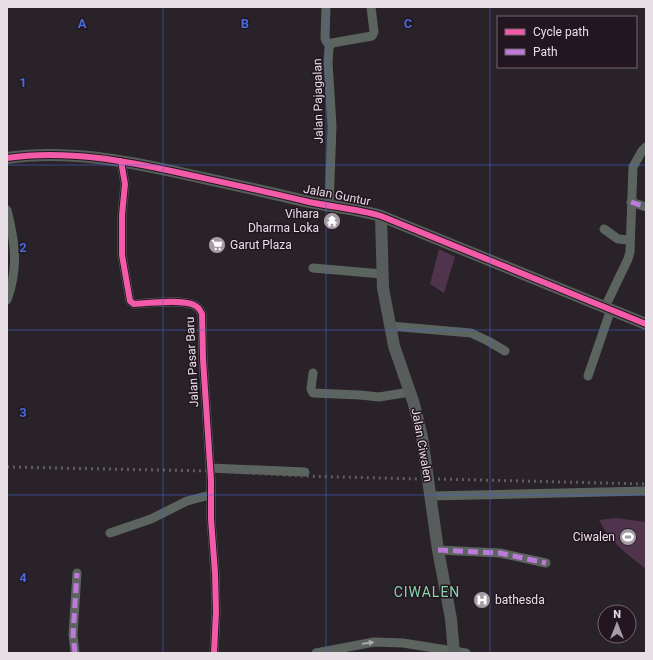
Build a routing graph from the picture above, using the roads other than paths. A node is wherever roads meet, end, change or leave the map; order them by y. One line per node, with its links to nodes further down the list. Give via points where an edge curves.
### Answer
1 (326, 7): 3 (street, via 326,41)
2 (371, 7): 3 (street, Jalan Pajagalan, via 374,32 372,36 332,43)
3 (330, 46): 8 (street, Jalan Pajagalan, via 328,62 332,126)
4 (646, 148): 7 (street, via 633,167)
5 (7, 158): 6 (street, Jalan Guntur, via 54,155)
6 (121, 161): 8 (street, Jalan Guntur); 24 (street, Jalan Pasar Baru, via 125,184 122,255 130,301 134,304 183,302 193,304 202,314)
7 (631, 202): 9 (street); 13 (street)
8 (329, 206): 11 (street, Jalan Guntur)
9 (646, 207)
10 (7, 210): 16 (street, via 13,239 15,271)
11 (381, 216): 15 (street, Jalan Ciwalen); 17 (street, Jalan Guntur)
12 (604, 229): 13 (street, via 618,239)
13 (630, 240): 17 (street, via 628,259)
14 (313, 268): 15 (street)
15 (382, 274): 19 (street, Jalan Ciwalen)
16 (7, 300)
17 (608, 308): 18 (street, Jalan Guntur); 22 (street)
18 (646, 324)
19 (390, 326): 20 (street, via 471,333); 23 (street, Jalan Ciwalen)
20 (505, 352)
21 (312, 373): 23 (street, via 310,389 313,393 379,397)
22 (588, 376)
23 (410, 392): 28 (street, Jalan Ciwalen, via 422,437)
24 (209, 463): 25 (street); 27 (street)
25 (305, 472)
26 (646, 490): 28 (street)
27 (210, 495): 29 (street, via 187,501 151,519); 35 (street, via 216,612)
28 (431, 496): 30 (street, Jalan Ciwalen)
29 (110, 533)
30 (438, 550): 31 (street, via 500,553); 33 (street, Jalan Ciwalen)
31 (546, 563)
32 (77, 573): 34 (street, via 73,635)
33 (458, 652): 36 (street, one-way to 33, via 374,642 402,643)
34 (75, 653)
35 (214, 653)
36 (316, 653)

